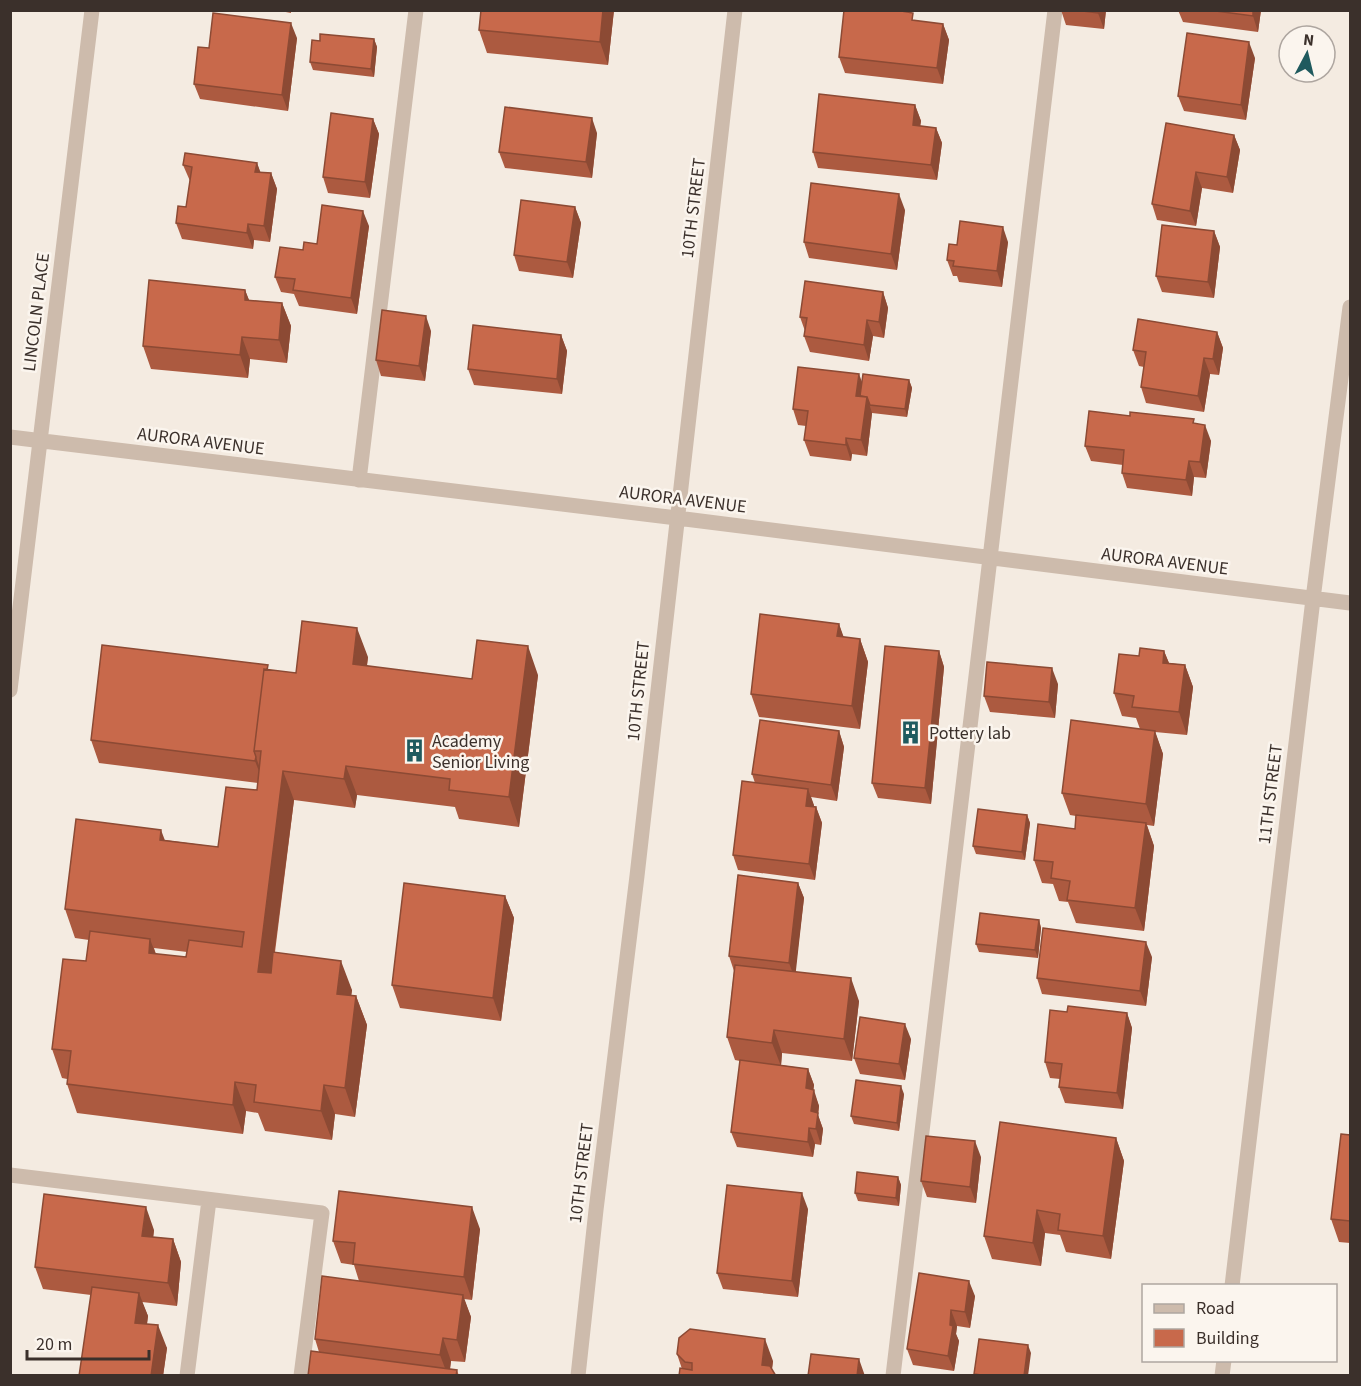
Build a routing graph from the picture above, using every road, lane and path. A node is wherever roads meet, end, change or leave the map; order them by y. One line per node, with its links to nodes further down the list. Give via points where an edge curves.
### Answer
1 (92, 10): 7 (street, LINCOLN PLACE)
2 (416, 10): 8 (street)
3 (735, 10): 9 (street, 10TH STREET)
4 (1055, 10): 10 (street)
5 (1350, 307): 11 (street, 11TH STREET)
6 (10, 437): 7 (street, AURORA AVENUE)
7 (40, 441): 8 (street, AURORA AVENUE); 13 (street, LINCOLN PLACE)
8 (359, 480): 9 (street, AURORA AVENUE)
9 (677, 518): 10 (street, AURORA AVENUE); 19 (street, 10TH STREET)
10 (991, 559): 11 (street, AURORA AVENUE); 20 (street)
11 (1313, 599): 12 (street, AURORA AVENUE); 16 (street, 11TH STREET)
12 (1350, 603)
13 (10, 690)
14 (10, 1175): 15 (street)
15 (209, 1200): 17 (street); 18 (street, via 322,1213)
16 (1232, 1284)
17 (187, 1376)
18 (302, 1376)
19 (578, 1376)
20 (893, 1376)

